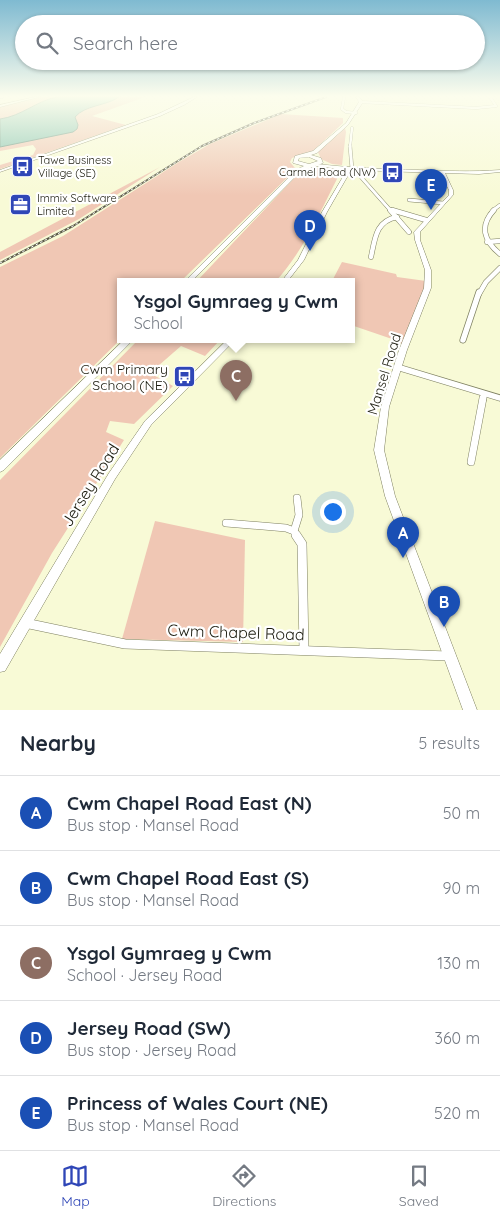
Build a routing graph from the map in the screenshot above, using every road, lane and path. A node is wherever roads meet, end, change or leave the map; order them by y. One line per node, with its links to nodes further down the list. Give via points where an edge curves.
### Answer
1 (116, 130): 7 (street)
2 (342, 130): 4 (main road)
3 (352, 130): 6 (street, via 349,152)
4 (318, 159): 5 (main road); 5 (main road, via 304,156 295,159); 6 (street)
5 (299, 168): 23 (main road)
6 (352, 169): 9 (street); 24 (street)
7 (0, 171)
8 (500, 171): 9 (street)
9 (442, 172): 12 (street, via 452,190)
10 (360, 176): 14 (street)
11 (412, 199): 12 (street)
12 (443, 203): 16 (street, Mansel Road)
13 (500, 205): 18 (street, via 484,225)
14 (392, 210): 15 (street); 16 (street)
15 (397, 217): 17 (street); 21 (street, via 388,218 380,224)
16 (426, 220): 28 (street, Mansel Road, via 418,229 417,239 427,264 429,282)
17 (409, 232)
18 (487, 242): 19 (street); 20 (street)
19 (500, 242)
20 (500, 254)
21 (371, 256)
22 (500, 268): 25 (street, via 483,284)
23 (191, 278)
24 (288, 278)
25 (462, 340)
26 (126, 343): 32 (main road)
27 (228, 343): 36 (street, Jersey Road, via 148,423 112,476)
28 (397, 367): 29 (street); 38 (street, Mansel Road, via 385,407 379,450 390,496)
29 (484, 394): 30 (street); 31 (street)
30 (500, 398)
31 (471, 462)
32 (0, 467)
33 (297, 498): 35 (street, via 299,515)
34 (226, 523): 35 (street, via 286,528)
35 (294, 532): 37 (street, via 302,544)
36 (24, 623): 37 (street, Cwm Chapel Road, via 125,644); 39 (street, Jersey Road)
37 (304, 650): 38 (street, Cwm Chapel Road)
38 (448, 656): 40 (street, Mansel Road)
39 (0, 666)
40 (470, 710)

